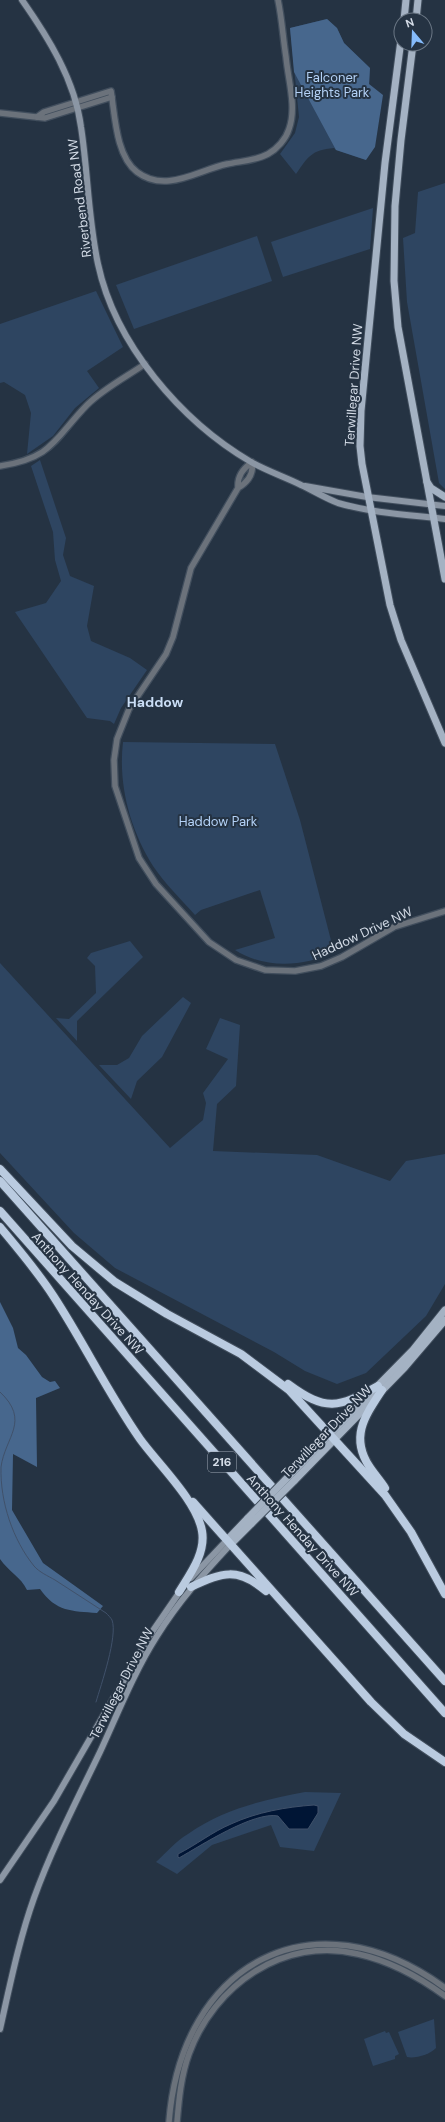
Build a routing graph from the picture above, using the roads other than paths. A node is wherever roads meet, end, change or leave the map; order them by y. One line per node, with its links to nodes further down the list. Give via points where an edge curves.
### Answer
1 (22, 0): 9 (main road, Riverbend Road NW, via 50,42)
2 (278, 0): 9 (street, via 292,116 286,136 278,147 267,155 220,165 176,181 150,179 137,172 124,157 111,94)
3 (406, 0): 5 (main road)
4 (418, 0): 6 (main road)
5 (405, 12)
6 (417, 12)
7 (399, 52): 17 (main road, Terwillegar Drive NW, via 385,163 361,411 360,446)
8 (412, 52): 14 (main road, via 400,155 394,230 394,268 398,327)
9 (76, 106): 10 (street, via 44,112 36,117); 11 (main road, Riverbend Road NW, via 81,126 98,266 122,328)
10 (0, 113)
11 (145, 364): 12 (main road, Riverbend Road NW, via 180,407 214,436); 13 (street, via 87,405 62,436 45,451 23,462)
12 (252, 462): 15 (main road, Riverbend Road NW); 16 (street, Haddow Drive NW, via 244,468 238,480); 16 (street, Haddow Drive NW, via 252,474)
13 (0, 466)
14 (426, 479): 18 (main road, via 431,488); 19 (main road)
15 (302, 485): 17 (main road, Riverbend Road NW); 21 (main road, Riverbend Road NW, via 318,495)
16 (238, 488): 28 (street, Haddow Drive NW, via 191,568 166,654 129,709 117,739 114,760 115,786 140,858 156,884 209,942 236,960 265,970 295,971 321,966 394,927)
17 (367, 497): 19 (main road, Riverbend Road NW); 21 (main road, Terwillegar Drive NW)
18 (445, 497)
19 (431, 505): 20 (main road, Riverbend Road NW); 22 (main road)
20 (445, 506)
21 (370, 509): 22 (main road, Riverbend Road NW); 27 (main road, Terwillegar Drive NW, via 390,605 401,640)
22 (433, 518): 23 (main road, Riverbend Road NW); 25 (main road)
23 (445, 519)
24 (445, 550): 25 (main road)
25 (442, 565): 26 (main road)
26 (445, 579)
27 (445, 743)
28 (445, 911)
29 (0, 1168): 35 (highway, via 72,1246 115,1282 241,1354)
30 (0, 1181): 45 (highway, Anthony Henday Drive NW / 216)
31 (0, 1211): 46 (highway, Anthony Henday Drive NW / 216)
32 (0, 1227): 38 (highway, via 53,1295 117,1404)
33 (445, 1310): 36 (main road, Terwillegar Drive NW)
34 (445, 1320): 36 (main road, Terwillegar Drive NW, via 427,1343)
35 (278, 1380): 36 (highway, via 287,1383 304,1396 334,1404 352,1400); 37 (highway)
36 (380, 1388): 37 (main road, Terwillegar Drive NW); 39 (highway, via 361,1425 360,1444 363,1455)
37 (333, 1437): 39 (highway); 40 (main road, Terwillegar Drive NW, bridge)
38 (158, 1462): 40 (highway); 42 (highway, via 195,1512 202,1533 198,1561)
39 (398, 1512): 43 (highway)
40 (229, 1542): 41 (main road, Terwillegar Drive NW); 42 (main road, Terwillegar Drive NW); 44 (highway)
41 (191, 1587): 44 (highway, via 220,1574 237,1574 257,1583); 51 (main road, Terwillegar Drive NW, via 145,1657 46,1868 24,1926)
42 (179, 1592): 48 (main road, Terwillegar Drive NW, via 150,1635 54,1801)
43 (445, 1594)
44 (287, 1608): 47 (highway, via 392,1723)
45 (445, 1681)
46 (445, 1713)
47 (445, 1762)
48 (0, 1880)
49 (445, 1988): 52 (street, via 397,1960 353,1946 306,1946 271,1956 247,1967 217,1993 200,2016 178,2068)
50 (445, 1996): 53 (street, via 408,1972 358,1954 314,1951 271,1962 241,1980 222,1996 203,2023 184,2068)
51 (0, 2029)
52 (169, 2122)
53 (177, 2122)

